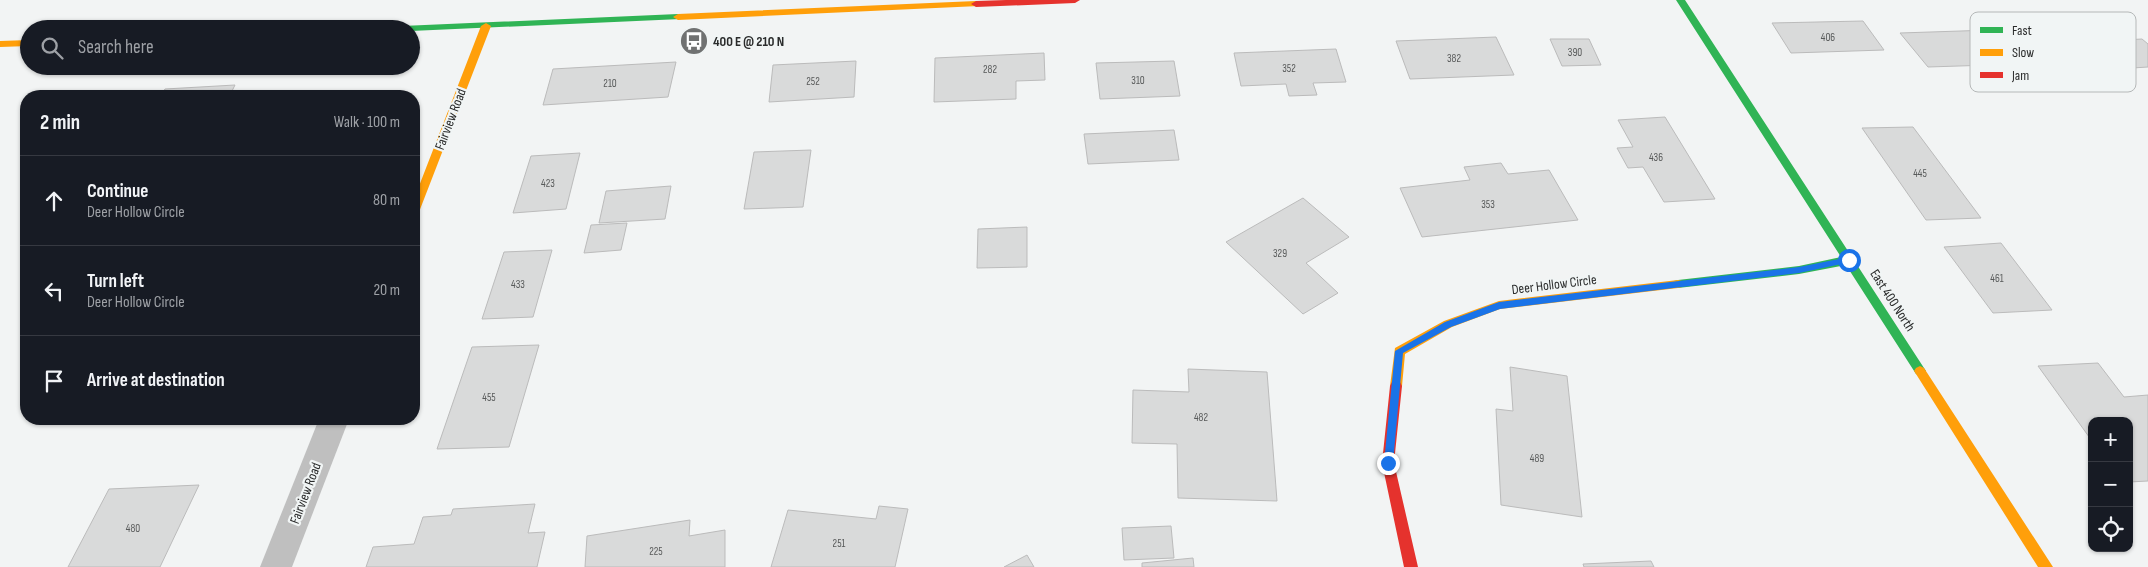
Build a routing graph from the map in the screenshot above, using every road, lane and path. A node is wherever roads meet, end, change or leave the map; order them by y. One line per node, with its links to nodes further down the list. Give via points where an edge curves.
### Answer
1 (1075, 0): 3 (street)
2 (1681, 0): 8 (street, East 400 North)
3 (486, 26): 4 (street); 7 (street, Fairview Road)
4 (420, 28)
5 (20, 43): 6 (street)
6 (0, 44)
7 (420, 196)
8 (1849, 260): 11 (street, Deer Hollow Circle, via 1799,270 1499,305 1448,324 1399,351 1388,463); 12 (street, East 400 North)
9 (332, 425): 10 (street, Fairview Road)
10 (276, 567)
11 (1411, 567)
12 (2046, 567)

